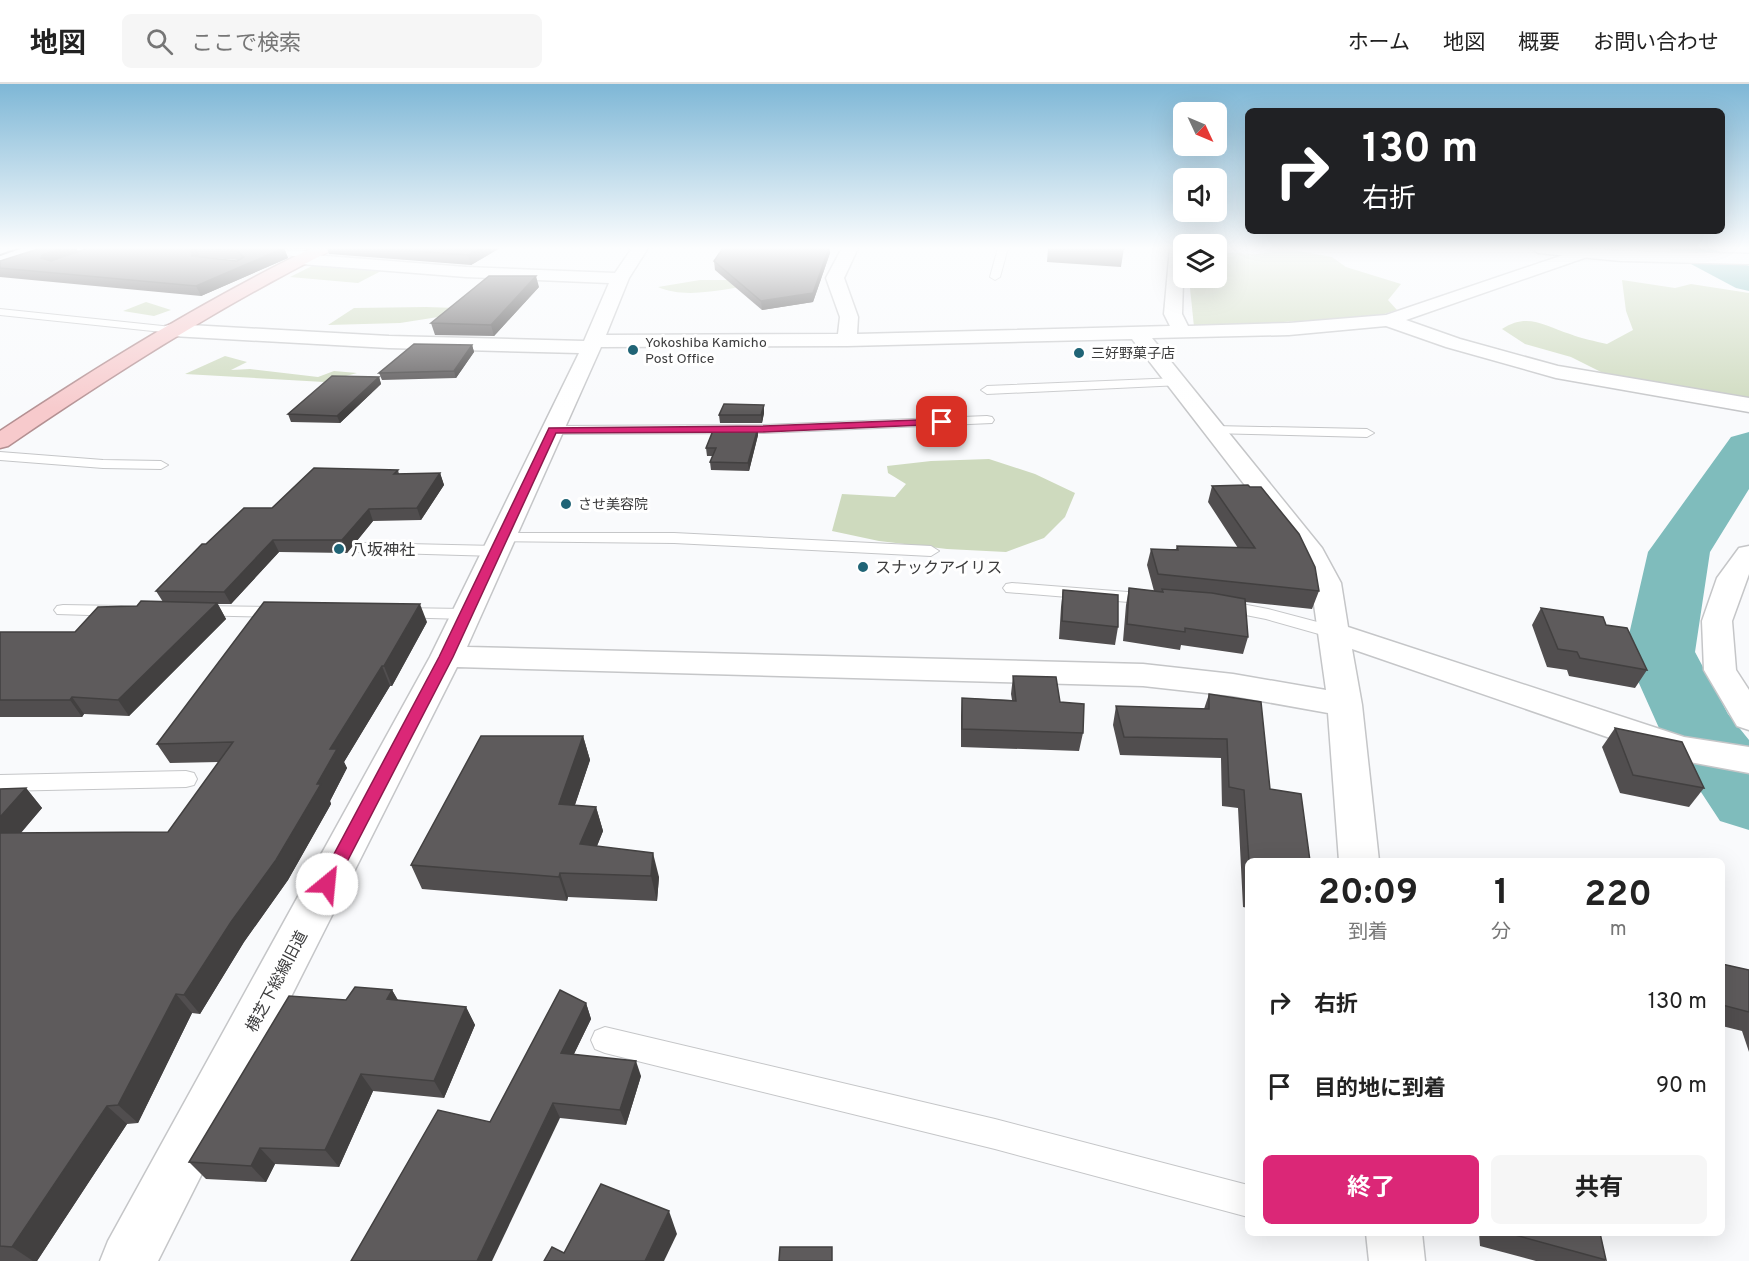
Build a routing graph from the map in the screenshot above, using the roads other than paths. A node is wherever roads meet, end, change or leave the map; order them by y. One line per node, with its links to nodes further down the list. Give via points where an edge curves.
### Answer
1 (222, 303): 8 (highway)
2 (609, 303): 12 (street, 横芝下総線旧道)
3 (845, 303): 11 (street, via 849,316)
4 (1174, 303): 9 (street, via 1173,314)
5 (1439, 303): 7 (street)
6 (0, 312): 8 (lane)
7 (1388, 320): 9 (street, via 1289,329); 15 (street, via 1556,372)
8 (172, 330): 12 (street, via 389,342); 20 (highway)
9 (1182, 332): 10 (street)
10 (1138, 333): 11 (street); 13 (street)
11 (847, 340): 12 (street)
12 (592, 344): 17 (street, 横芝下総線旧道)
13 (1177, 382): 14 (lane); 18 (street)
14 (987, 390)
15 (1749, 405)
16 (987, 420): 17 (lane, via 764,429)
17 (552, 430): 23 (street, 横芝下総線旧道)
18 (1214, 430): 19 (lane); 36 (street, via 1308,548 1326,584)
19 (1367, 433)
20 (4, 436)
21 (0, 456): 22 (lane)
22 (161, 465)
23 (499, 544): 24 (lane); 25 (lane, via 674,538); 35 (street, 横芝下総線旧道)
24 (363, 548)
25 (931, 551)
26 (1749, 554): 39 (street, via 1731,578 1717,621 1720,670)
27 (1012, 588): 28 (lane)
28 (1174, 600)
29 (1208, 603): 36 (lane)
30 (63, 610): 31 (lane)
31 (134, 611)
32 (182, 611): 33 (lane)
33 (300, 612)
34 (383, 613): 35 (lane)
35 (466, 614): 37 (street, 横芝下総線旧道)
36 (1333, 632): 38 (street); 40 (street, via 1681,749)
37 (446, 657): 38 (street, via 1143,675 1233,685); 46 (street, 横芝下総線旧道)
38 (1345, 705): 43 (street)
39 (1749, 718)
40 (1749, 760)
41 (186, 779): 42 (lane)
42 (0, 783)
43 (1359, 858)
44 (605, 1040): 45 (lane, via 995,1134)
45 (1245, 1200)
46 (128, 1261)

